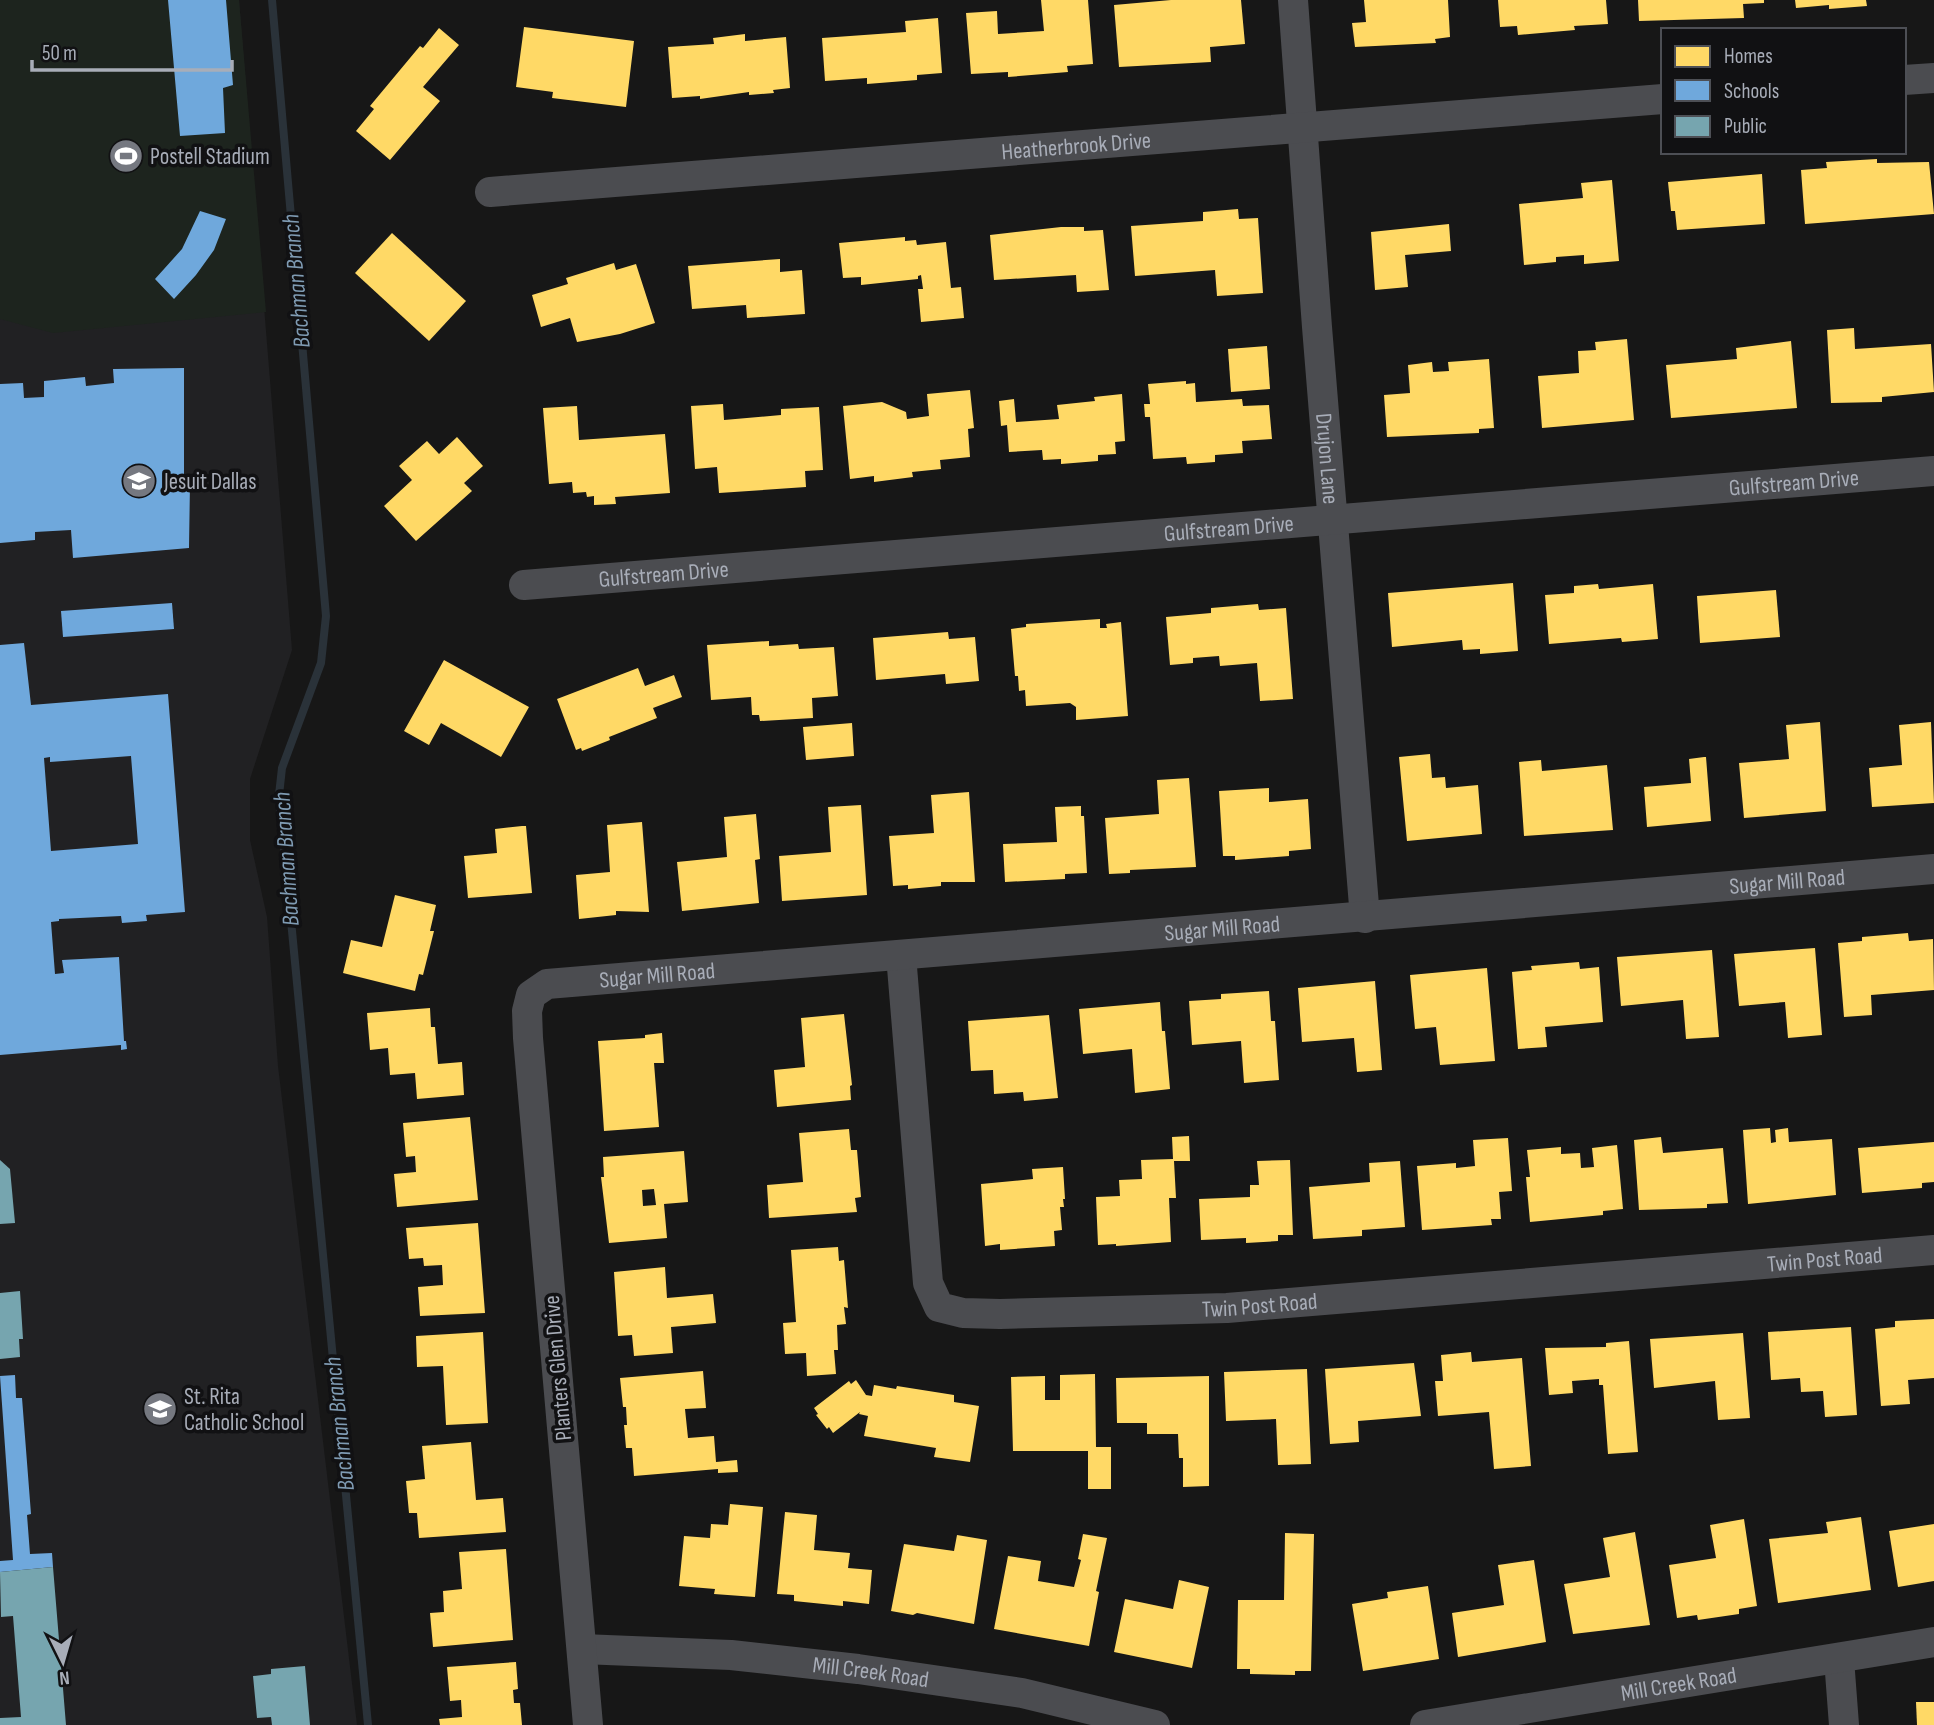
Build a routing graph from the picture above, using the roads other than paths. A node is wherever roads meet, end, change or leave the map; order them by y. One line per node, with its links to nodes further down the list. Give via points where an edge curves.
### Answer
1 (1293, 0): 5 (street, Drujon Lane)
2 (1934, 78): 3 (street)
3 (1906, 80)
4 (1661, 99): 5 (street, Heatherbrook Drive)
5 (1301, 127): 6 (street, Heatherbrook Drive); 8 (street, Drujon Lane)
6 (491, 192)
7 (1934, 471): 8 (street, Gulfstream Drive)
8 (1333, 520): 9 (street, Gulfstream Drive); 11 (street, Drujon Lane)
9 (524, 585)
10 (1934, 869): 11 (street, Sugar Mill Road)
11 (1365, 918): 12 (street, Sugar Mill Road)
12 (901, 955): 13 (street, Sugar Mill Road, via 547,984 531,995); 14 (street, Twin Post Road, via 928,1283 939,1307 1000,1314 1227,1308)
13 (527, 1011): 16 (street, Planters Glen Drive)
14 (1934, 1250)
15 (1934, 1642): 17 (street, Mill Creek Road)
16 (583, 1649): 19 (street, Planters Glen Drive); 20 (street, Mill Creek Road, via 731,1656 858,1669 1021,1693)
17 (1839, 1658): 18 (street, Mill Creek Road); 22 (street)
18 (1465, 1722): 21 (street, Mill Creek Road)
19 (588, 1725)
20 (1155, 1725)
21 (1425, 1725)
22 (1844, 1725)

